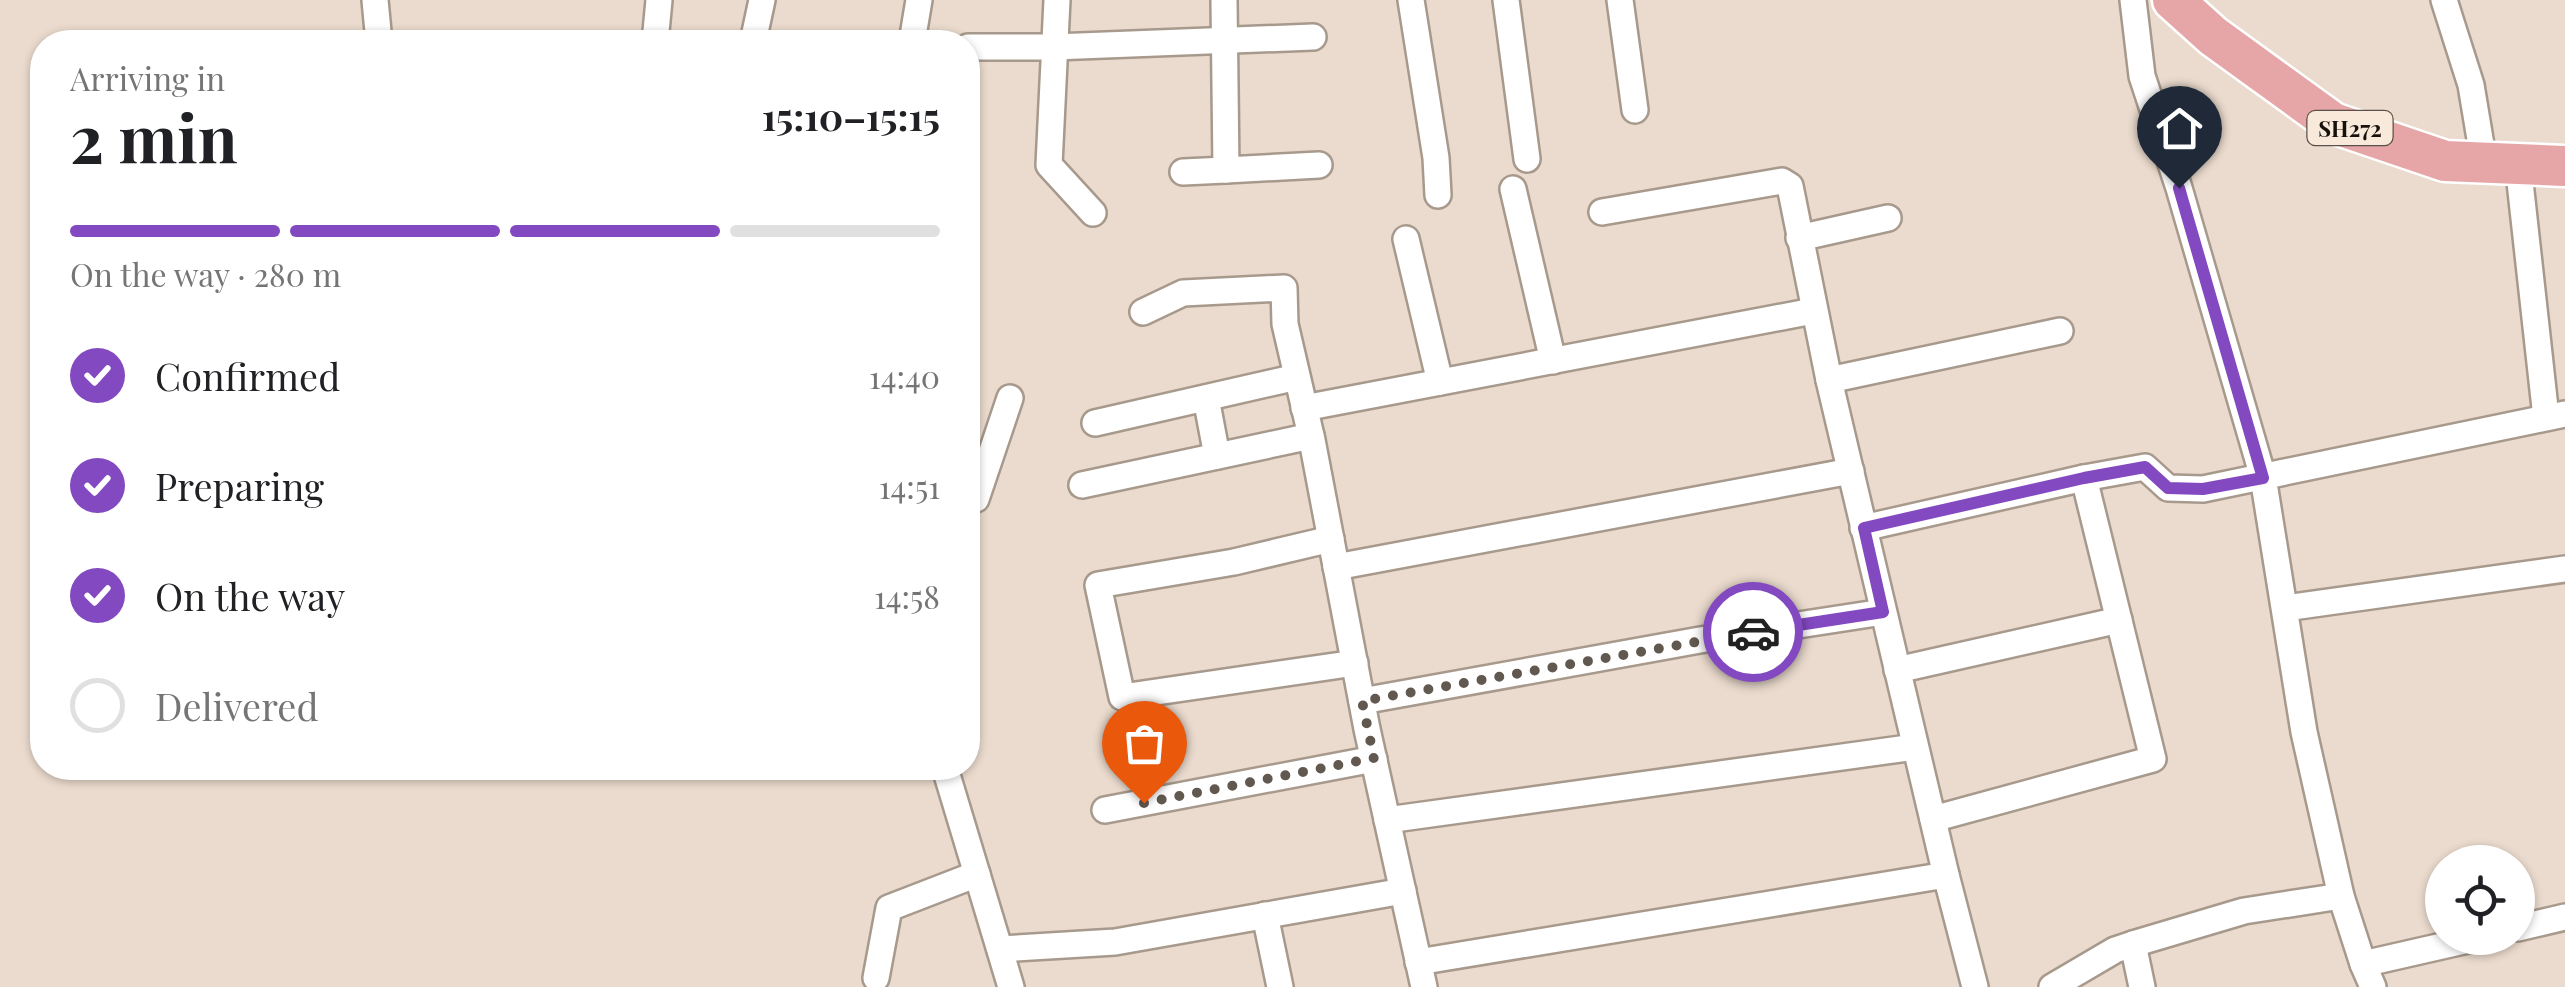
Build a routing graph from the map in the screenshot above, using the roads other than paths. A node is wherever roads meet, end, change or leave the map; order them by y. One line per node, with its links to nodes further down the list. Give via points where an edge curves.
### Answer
1 (375, 0): 13 (street)
2 (659, 0): 14 (street)
3 (762, 0): 15 (street)
4 (919, 0): 16 (street)
5 (1057, 0): 20 (street)
6 (1224, 0): 18 (street)
7 (1410, 0): 29 (street)
8 (1506, 0): 22 (street)
9 (1620, 0): 21 (street)
10 (2133, 0): 51 (street, via 2142,76)
11 (2173, 0): 23 (main road, SH272, via 2333,123 2445,161)
12 (2444, 0): 23 (street)
13 (378, 30)
14 (656, 30)
15 (756, 30)
16 (914, 30)
17 (1313, 38): 18 (street)
18 (1226, 40): 20 (street); 26 (street)
19 (980, 47): 20 (street)
20 (1054, 47): 31 (street, via 1049,166)
21 (1635, 110)
22 (1527, 158)
23 (2501, 163): 25 (main road, SH272); 45 (street)
24 (1320, 165): 26 (street)
25 (2565, 166)
26 (1226, 170): 27 (street)
27 (1183, 172)
28 (1513, 189): 38 (street)
29 (1438, 195)
30 (1602, 212): 33 (street, via 1782,181 1790,186)
31 (1093, 213)
32 (1888, 218): 33 (street)
33 (1799, 238): 35 (street)
34 (1406, 240): 41 (street)
35 (1813, 311): 38 (street); 40 (street)
36 (1144, 312): 39 (street, via 1183,293 1284,288)
37 (2060, 330): 40 (street)
38 (1554, 361): 41 (street)
39 (1297, 377): 43 (street); 44 (street)
40 (1829, 380): 49 (street)
41 (1440, 382): 44 (street)
42 (1010, 398): 53 (street)
43 (1206, 398): 46 (street); 48 (street)
44 (1304, 408): 47 (street)
45 (2555, 416): 51 (street)
46 (1095, 423)
47 (1310, 436): 48 (street); 55 (street)
48 (1217, 456): 52 (street)
49 (1850, 471): 54 (street); 56 (street)
50 (2084, 478): 51 (street, via 2145,467 2168,488); 54 (street); 60 (street)
51 (2263, 478): 58 (street)
52 (1082, 485)
53 (980, 487)
54 (1864, 528): 59 (street)
55 (1330, 539): 56 (street); 61 (street, via 1098,585 1122,697)
56 (1336, 567): 61 (street)
57 (2565, 569): 58 (street)
58 (2284, 608): 73 (street)
59 (1883, 612): 62 (street); 63 (street)
60 (2119, 620): 62 (street); 68 (street, via 2153,759)
61 (1355, 663): 63 (street)
62 (1897, 670): 64 (street)
63 (1362, 701): 65 (street)
64 (1915, 746): 68 (street); 69 (street)
65 (1374, 758): 67 (street); 69 (street)
66 (949, 780): 70 (street)
67 (1105, 810)
68 (1933, 819): 71 (street)
69 (1387, 820): 72 (street)
70 (977, 874): 78 (street); 82 (street, via 889,908)
71 (1946, 875): 80 (street); 85 (street)
72 (1402, 890): 74 (street); 80 (street)
73 (2341, 896): 77 (street, via 2244,910); 81 (street)
74 (1265, 915): 78 (street, via 1115,942); 84 (street)
75 (2565, 917): 76 (street)
76 (2535, 924)
77 (2133, 944): 86 (street); 87 (street)
78 (1000, 949): 83 (street)
79 (2428, 955): 81 (street)
80 (1421, 974)
81 (2368, 976)
82 (876, 978)
83 (1011, 987)
84 (1280, 987)
85 (1974, 987)
86 (2052, 987)
87 (2142, 987)

